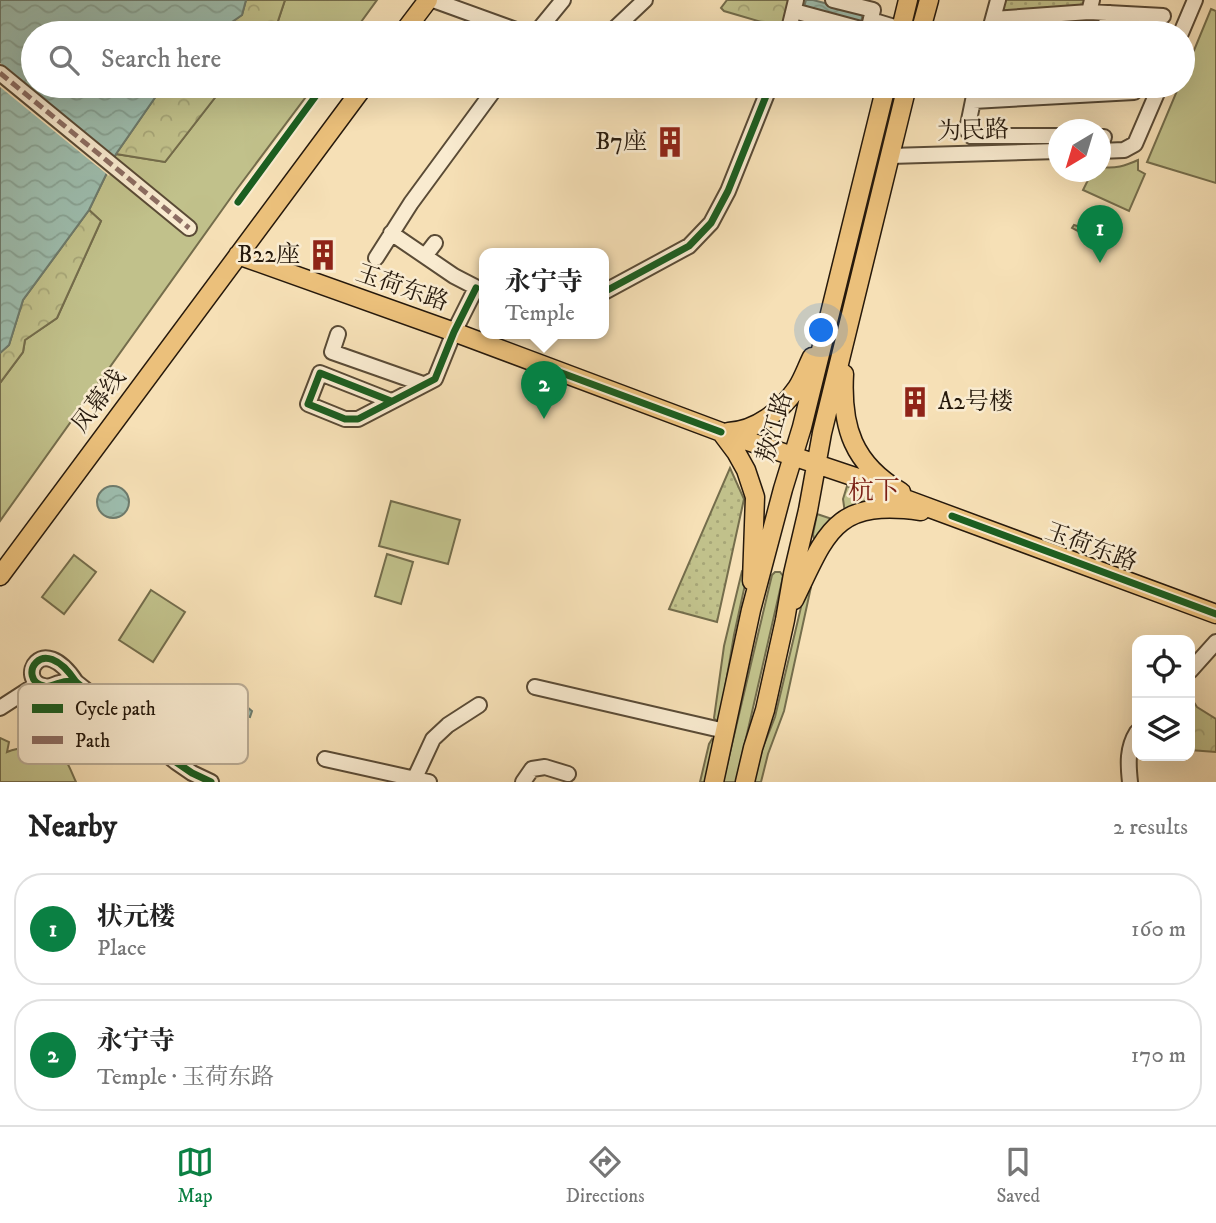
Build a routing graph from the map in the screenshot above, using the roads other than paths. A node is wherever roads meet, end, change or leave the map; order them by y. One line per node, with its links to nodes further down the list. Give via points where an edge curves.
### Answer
1 (428, 0): 14 (main road)
2 (433, 0): 15 (street)
3 (563, 0): 16 (street)
4 (645, 0): 17 (street)
5 (833, 0): 19 (street, via 873,10)
6 (908, 0): 20 (main road)
7 (929, 0): 21 (main road)
8 (998, 0): 22 (street)
9 (1195, 0): 25 (street)
10 (795, 5): 18 (street)
11 (1090, 6): 12 (street); 23 (street)
12 (1110, 13): 13 (street); 24 (street)
13 (1163, 16)
14 (412, 21)
15 (491, 21)
16 (546, 21)
17 (623, 21)
18 (840, 21)
19 (873, 21)
20 (903, 21)
21 (923, 21)
22 (992, 21)
23 (1016, 21)
24 (1107, 21)
25 (1186, 21)
26 (0, 73): 27 (street)
27 (21, 90)
28 (30, 98): 42 (street)
29 (355, 98): 45 (main road, 凤幕线)
30 (489, 98): 43 (street)
31 (765, 98): 49 (street, via 711,223 689,246)
32 (883, 98): 51 (main road, 敖江路)
33 (904, 98): 41 (main road, 敖江路)
34 (974, 98): 37 (street)
35 (1002, 98): 37 (street)
36 (1155, 98): 39 (street, via 1135,144 1124,150)
37 (973, 101): 38 (street, via 967,130 971,136)
38 (1048, 136)
39 (1111, 145)
40 (1048, 151): 41 (street, 为民路)
41 (890, 156): 52 (main road, 敖江路)
42 (189, 228)
43 (391, 233): 46 (street); 47 (street)
44 (435, 243): 46 (street)
45 (238, 256): 53 (main road, 玉荷东路); 66 (main road, 凤幕线)
46 (425, 256): 48 (street)
47 (376, 258)
48 (479, 289)
49 (609, 289)
50 (479, 292): 53 (street)
51 (827, 326): 59 (main road, via 798,387 785,403 761,423); 60 (main road, 敖江路)
52 (847, 331): 61 (main road, 敖江路); 62 (main road, via 845,420)
53 (454, 332): 56 (street, via 435,379); 59 (main road, 玉荷东路)
54 (338, 334): 55 (street, via 332,352)
55 (378, 369): 56 (street); 57 (street)
56 (424, 384): 58 (street)
57 (370, 393): 58 (street); 58 (street, via 320,373 308,404 345,419 358,419)
58 (391, 401)
59 (722, 432): 60 (main road, 玉荷东路); 67 (main road, via 746,470 754,497)
60 (793, 456): 61 (main road, 玉荷东路); 64 (main road, 敖江路)
61 (817, 464): 62 (main road, 玉荷东路); 65 (main road, 敖江路)
62 (869, 476): 63 (main road)
63 (952, 516): 68 (main road, 玉荷东路); 69 (main road, via 902,509 851,514 820,546)
64 (764, 563): 65 (main road, via 769,555 787,555); 67 (main road, 敖江路)
65 (793, 574): 69 (main road, 敖江路)
66 (0, 576)
67 (751, 610): 80 (main road, 敖江路)
68 (1216, 614)
69 (785, 620): 90 (main road, 敖江路)
70 (1216, 642): 71 (street)
71 (1195, 665)
72 (76, 682): 73 (street, via 69,671 47,657 33,667); 74 (street); 75 (street)
73 (37, 684)
74 (56, 684)
75 (78, 684)
76 (535, 687): 80 (street)
77 (18, 696): 79 (street)
78 (479, 705): 85 (street, via 433,739)
79 (0, 708)
80 (725, 731): 89 (main road, 敖江路)
81 (1132, 740): 91 (street)
82 (325, 759): 85 (street)
83 (179, 764): 86 (street)
84 (568, 774): 88 (street, via 545,767 532,769)
85 (414, 780): 87 (street)
86 (211, 782)
87 (429, 782)
88 (523, 782)
89 (714, 782)
90 (745, 782)
91 (1130, 782)

